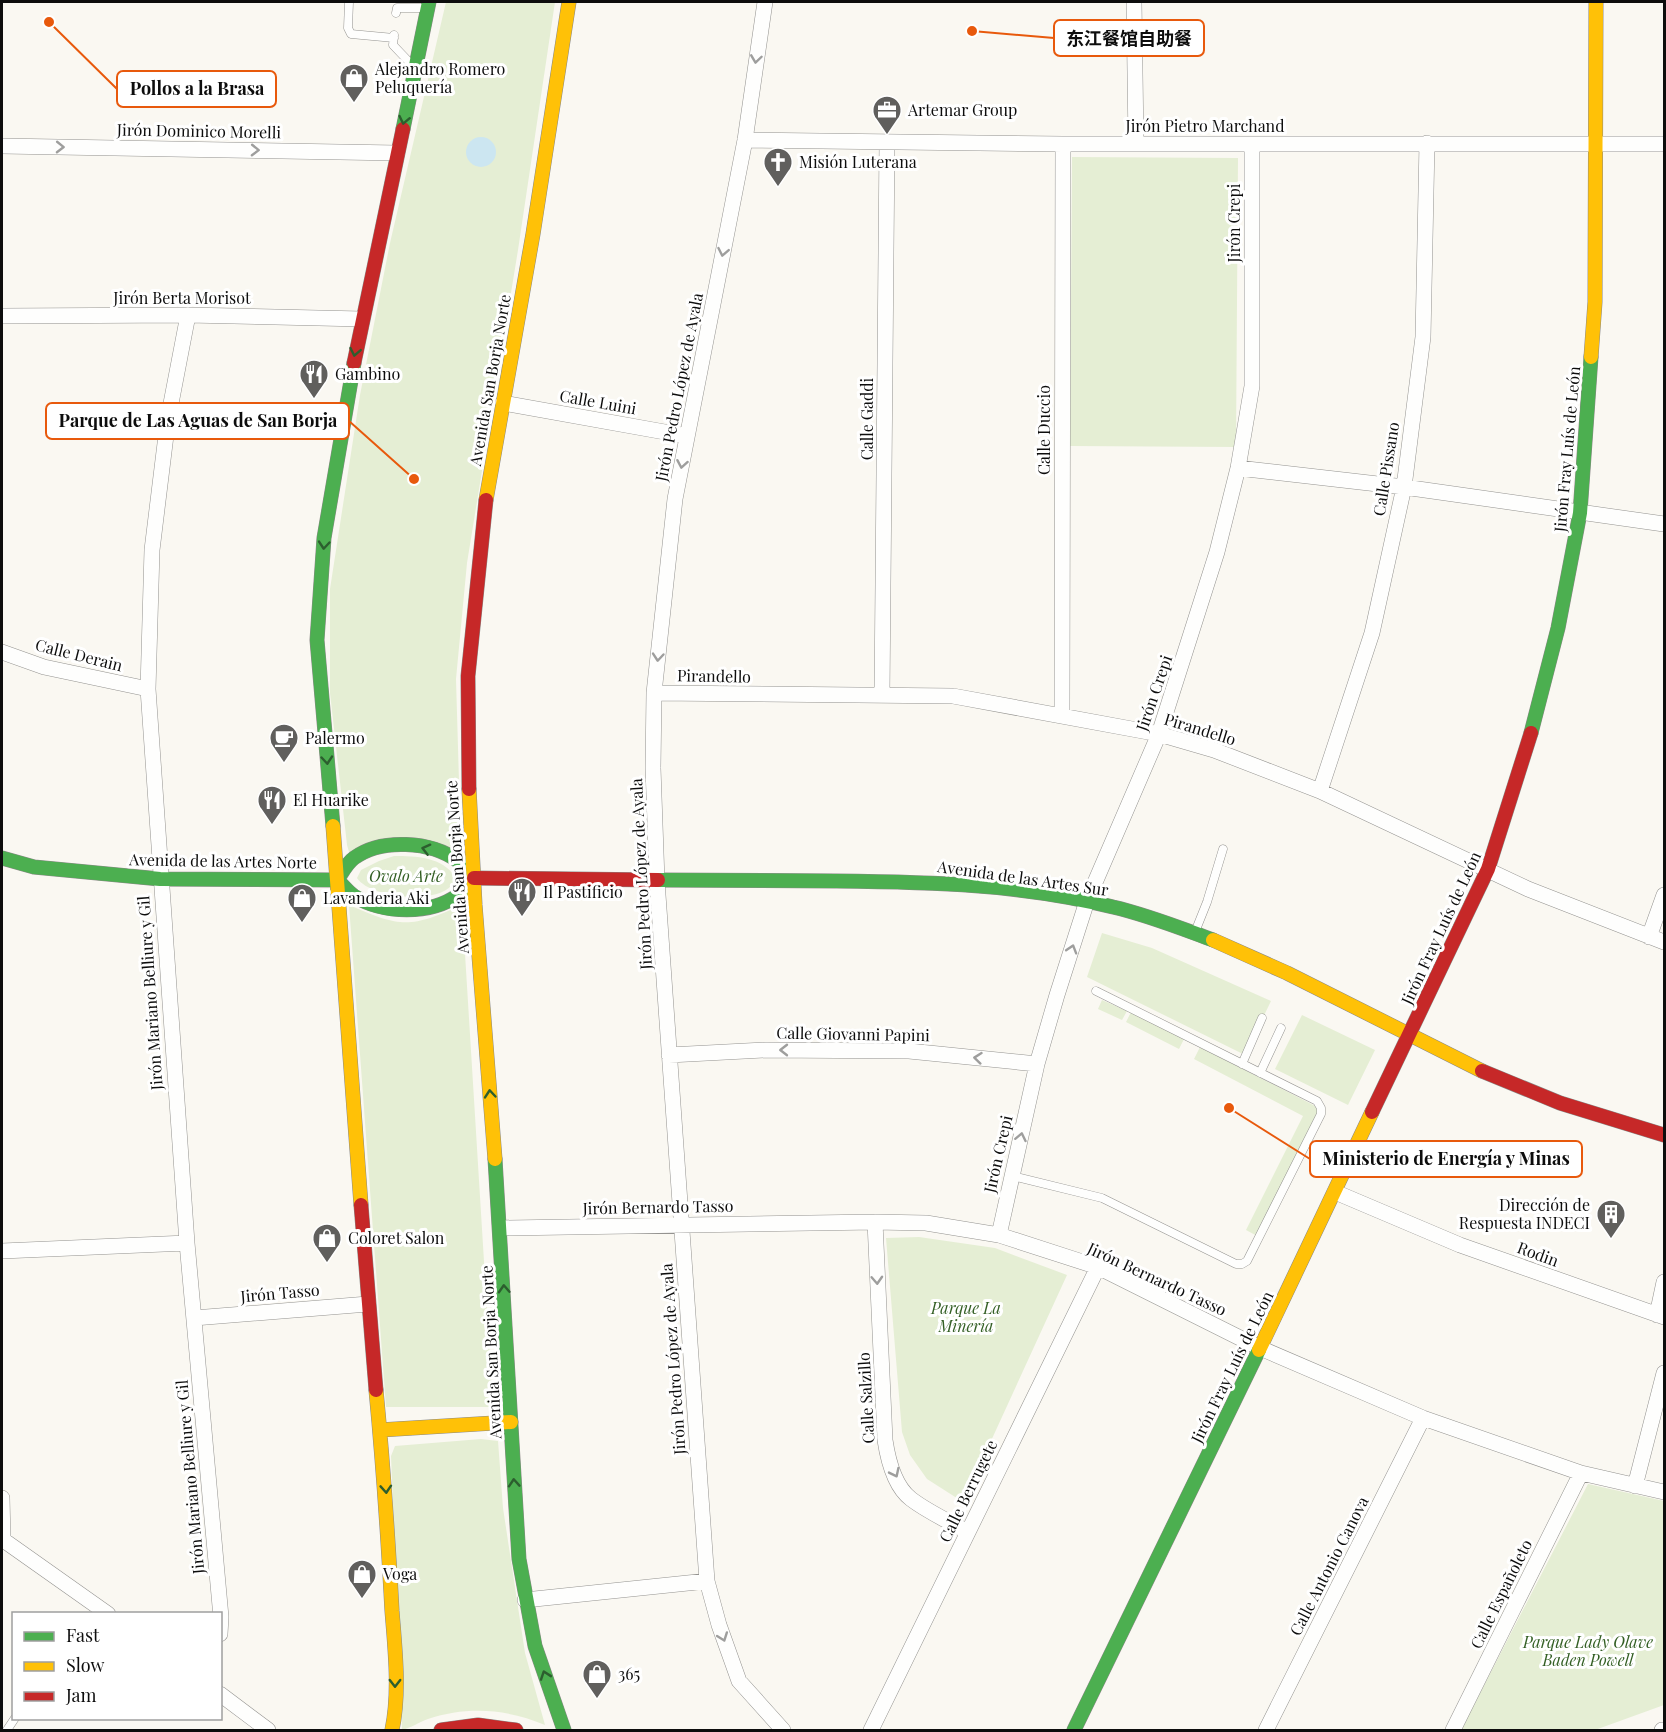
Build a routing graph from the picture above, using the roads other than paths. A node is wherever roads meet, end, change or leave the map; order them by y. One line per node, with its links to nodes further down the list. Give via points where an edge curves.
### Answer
1 (350, 2): 8 (lane, via 351,34 394,37 393,45)
2 (569, 2): 22 (street, Avenida San Borja Norte)
3 (765, 2): 9 (street, Jirón Pedro López de Ayala, one-way to 9)
4 (1134, 2): 11 (street)
5 (1596, 2): 15 (street, Jirón Fray Luís de León)
6 (428, 5): 7 (lane); 8 (street)
7 (396, 8)
8 (415, 68): 18 (street, one-way to 18)
9 (745, 140): 10 (street, Jirón Pietro Marchand); 23 (street, Jirón Pedro López de Ayala, one-way to 23)
10 (887, 142): 13 (street, Jirón Pietro Marchand); 31 (street, Calle Gaddi)
11 (1136, 143): 13 (street, Jirón Pietro Marchand); 14 (street, Jirón Pietro Marchand)
12 (1427, 143): 14 (street, Jirón Pietro Marchand); 15 (street, Jirón Pietro Marchand); 25 (street, Calle Pissano, via 1423,337)
13 (1063, 144): 32 (street, Calle Duccio)
14 (1252, 144): 24 (street, Jirón Crepi, via 1252,386)
15 (1595, 144): 16 (street, Jirón Pietro Marchand); 26 (street, Jirón Fray Luís de León, via 1595,302)
16 (1665, 144)
17 (2, 146): 18 (street, Jirón Dominico Morelli, one-way to 18)
18 (397, 153): 21 (street)
19 (188, 315): 20 (street, Jirón Berta Morisot); 21 (street, Jirón Berta Morisot); 29 (street, Jirón Mariano Belliure y Gil, via 168,419 152,550)
20 (2, 316)
21 (362, 318): 40 (street, one-way to 40, via 324,538 317,640)
22 (503, 403): 23 (street, Calle Luini); 38 (street, Avenida San Borja Norte, via 485,507 468,676 467,759)
23 (687, 436): 30 (street, Jirón Pedro López de Ayala, one-way to 30, via 674,511)
24 (1238, 468): 25 (street); 33 (street, Jirón Crepi, via 1217,552)
25 (1404, 487): 26 (street); 34 (street, Calle Pissano, via 1372,633)
26 (1580, 513): 27 (street); 37 (street, Jirón Fray Luís de León, via 1558,628 1533,726)
27 (1665, 524)
28 (2, 652): 29 (street, Calle Derain, via 44,667)
29 (148, 689): 39 (street, Jirón Mariano Belliure y Gil)
30 (654, 693): 31 (street, Pirandello); 41 (street, Jirón Pedro López de Ayala)
31 (882, 695): 32 (street, Pirandello, via 952,696)
32 (1062, 716): 33 (street, Pirandello)
33 (1160, 734): 34 (street, Pirandello, via 1214,750); 43 (street, Jirón Crepi)
34 (1320, 791): 37 (street, Pirandello)
35 (1223, 849): 44 (lane)
36 (3, 862): 39 (street, Avenida de las Artes Norte)
37 (1488, 869): 45 (street, Pirandello); 50 (street, Jirón Fray Luís de León)
38 (474, 878): 40 (street, Avenida de las Artes Norte, via 456,896 424,908 405,910 356,897); 40 (street, Avenida de las Artes Norte, one-way to 40, via 457,860 424,847 405,845 384,846 354,858); 41 (street, Avenida de las Artes Sur); 60 (street, Avenida San Borja Norte, one-way to 38)
39 (160, 879): 40 (street, Avenida de las Artes Norte); 62 (street, Jirón Mariano Belliure y Gil)
40 (337, 880): 66 (street)
41 (657, 881): 43 (street, Avenida de las Artes Sur, via 939,882); 51 (street, Jirón Pedro López de Ayala)
42 (1665, 895): 45 (street)
43 (1087, 901): 44 (street, Avenida de las Artes Sur); 52 (street, Jirón Crepi, one-way to 43)
44 (1194, 933): 50 (street, Avenida de las Artes Sur, via 1257,959)
45 (1649, 937): 46 (street, Pirandello)
46 (1665, 942)
47 (1096, 991): 53 (lane)
48 (1262, 1018): 53 (lane)
49 (1281, 1028): 54 (lane)
50 (1409, 1035): 55 (street, Avenida de las Artes Sur, via 1526,1090); 57 (street, Jirón Fray Luís de León)
51 (669, 1055): 52 (street, Calle Giovanni Papini, one-way to 51, via 909,1051 766,1050); 59 (street, Jirón Pedro López de Ayala)
52 (1036, 1064): 56 (street, Jirón Crepi, one-way to 52)
53 (1242, 1064): 54 (lane)
54 (1260, 1073): 56 (lane, via 1317,1101 1321,1114 1247,1261 1242,1264 1102,1198)
55 (1665, 1135)
56 (1012, 1176): 61 (street, Jirón Crepi)
57 (1335, 1192): 67 (street, Rodin, via 1460,1245); 69 (street, Jirón Fray Luís de León)
58 (875, 1222): 59 (street, Jirón Bernardo Tasso); 61 (street, Jirón Bernardo Tasso, via 926,1223); 78 (street, Calle Salzillo, one-way to 78, via 888,1461 910,1498)
59 (681, 1224): 60 (street, Jirón Bernardo Tasso); 80 (street, Jirón Pedro López de Ayala)
60 (501, 1228): 72 (street, Avenida San Borja Norte, one-way to 60)
61 (999, 1235): 64 (street, Jirón Bernardo Tasso)
62 (187, 1243): 63 (street); 68 (street, Jirón Mariano Belliure y Gil)
63 (2, 1251)
64 (1098, 1267): 69 (street, Jirón Bernardo Tasso); 78 (street, Calle Berrugete)
65 (1665, 1282): 67 (street)
66 (368, 1304): 68 (street, Jirón Tasso); 73 (street)
67 (1661, 1316)
68 (194, 1318): 83 (street, Jirón Mariano Belliure y Gil)
69 (1260, 1348): 71 (street, Jirón Bernardo Tasso); 92 (street, Jirón Fray Luís de León)
70 (1665, 1373): 75 (street)
71 (1424, 1418): 74 (street, Jirón Bernardo Tasso); 93 (street, Calle Antonio Canova)
72 (511, 1422): 73 (street); 81 (street, Avenida San Borja Norte, one-way to 72)
73 (380, 1430): 86 (street, one-way to 86, via 395,1657)
74 (1581, 1473): 75 (street, Jirón Bernardo Tasso); 94 (street, Calle Españoleto)
75 (1635, 1486): 76 (street, Jirón Bernardo Tasso)
76 (1665, 1492)
77 (2, 1498): 79 (street)
78 (968, 1532): 91 (street, Calle Berrugete)
79 (2, 1539): 82 (street)
80 (707, 1581): 81 (street); 90 (street, Jirón Pedro López de Ayala, one-way to 90, via 739,1681)
81 (525, 1600): 89 (street, Avenida San Borja Norte, one-way to 81, via 535,1646)
82 (105, 1612)
83 (221, 1612)
84 (222, 1696): 85 (street)
85 (268, 1731)
86 (392, 1731)
87 (441, 1731): 88 (street, via 473,1724)
88 (516, 1731)
89 (564, 1731)
90 (783, 1731)
91 (871, 1731)
92 (1074, 1731)
93 (1266, 1731)
94 (1453, 1731)

